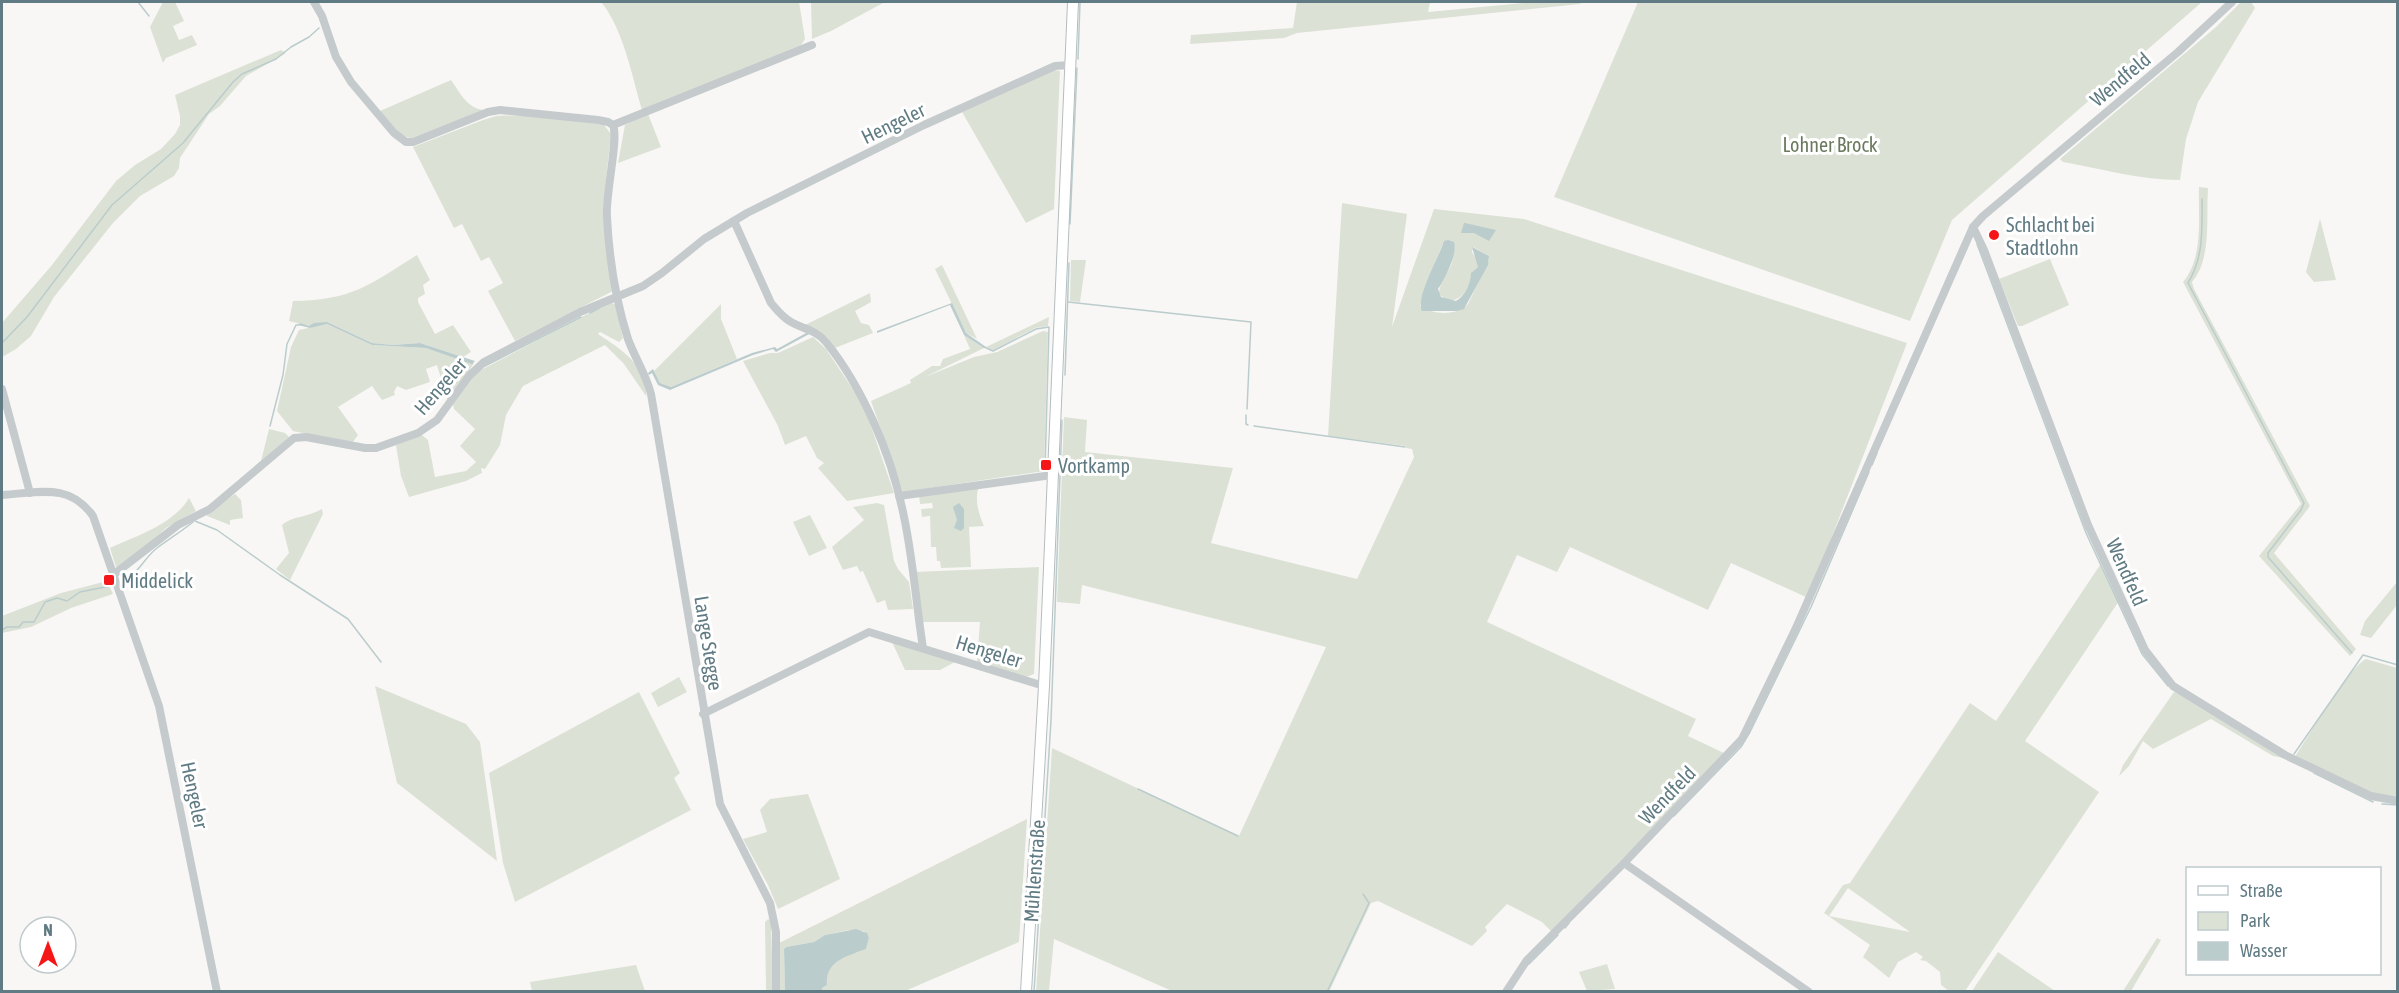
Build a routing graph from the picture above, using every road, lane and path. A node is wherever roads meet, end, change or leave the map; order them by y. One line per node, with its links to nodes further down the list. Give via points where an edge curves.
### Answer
1 (314, 2): 6 (street, via 340,67 394,133 406,142 500,110)
2 (1073, 2): 5 (main road, Mühlenstraße)
3 (2232, 2): 8 (street, Wendfeld)
4 (812, 45): 6 (street)
5 (1070, 65): 7 (street, Hengeler, via 1055,66 924,125); 11 (main road, Mühlenstraße)
6 (613, 125): 9 (street, Lange Stegge, via 616,137 606,200)
7 (734, 221): 9 (street, Hengeler, via 653,279); 14 (street, via 771,303 792,323 823,339 861,392)
8 (1973, 227): 19 (street, Wendfeld, via 2088,525 2145,651 2173,686 2285,755 2371,796); 20 (street, Wendfeld, via 1745,734)
9 (617, 295): 15 (street, Hengeler, via 484,362 437,420 408,438 376,448 294,438 210,509 178,525); 18 (street, Lange Stegge, via 630,344 651,394)
10 (2, 389): 12 (street)
11 (1052, 475): 14 (street); 17 (main road, Mühlenstraße)
12 (30, 493): 13 (street, Hengeler); 15 (street, Hengeler, via 66,494 85,505 93,516)
13 (2, 495)
14 (899, 496): 16 (street)
15 (113, 575): 21 (street, Hengeler, via 159,705)
16 (923, 648): 17 (street, Hengeler); 18 (street, Hengeler, via 874,632 863,633)
17 (1044, 686): 23 (main road, Mühlenstraße)
18 (703, 714): 22 (street, Lange Stegge, via 720,804 770,903 776,932)
19 (2397, 801)
20 (1624, 863): 24 (street, Wendfeld, via 1527,960); 25 (street)
21 (217, 992)
22 (776, 992)
23 (1026, 992)
24 (1506, 992)
25 (1809, 992)

